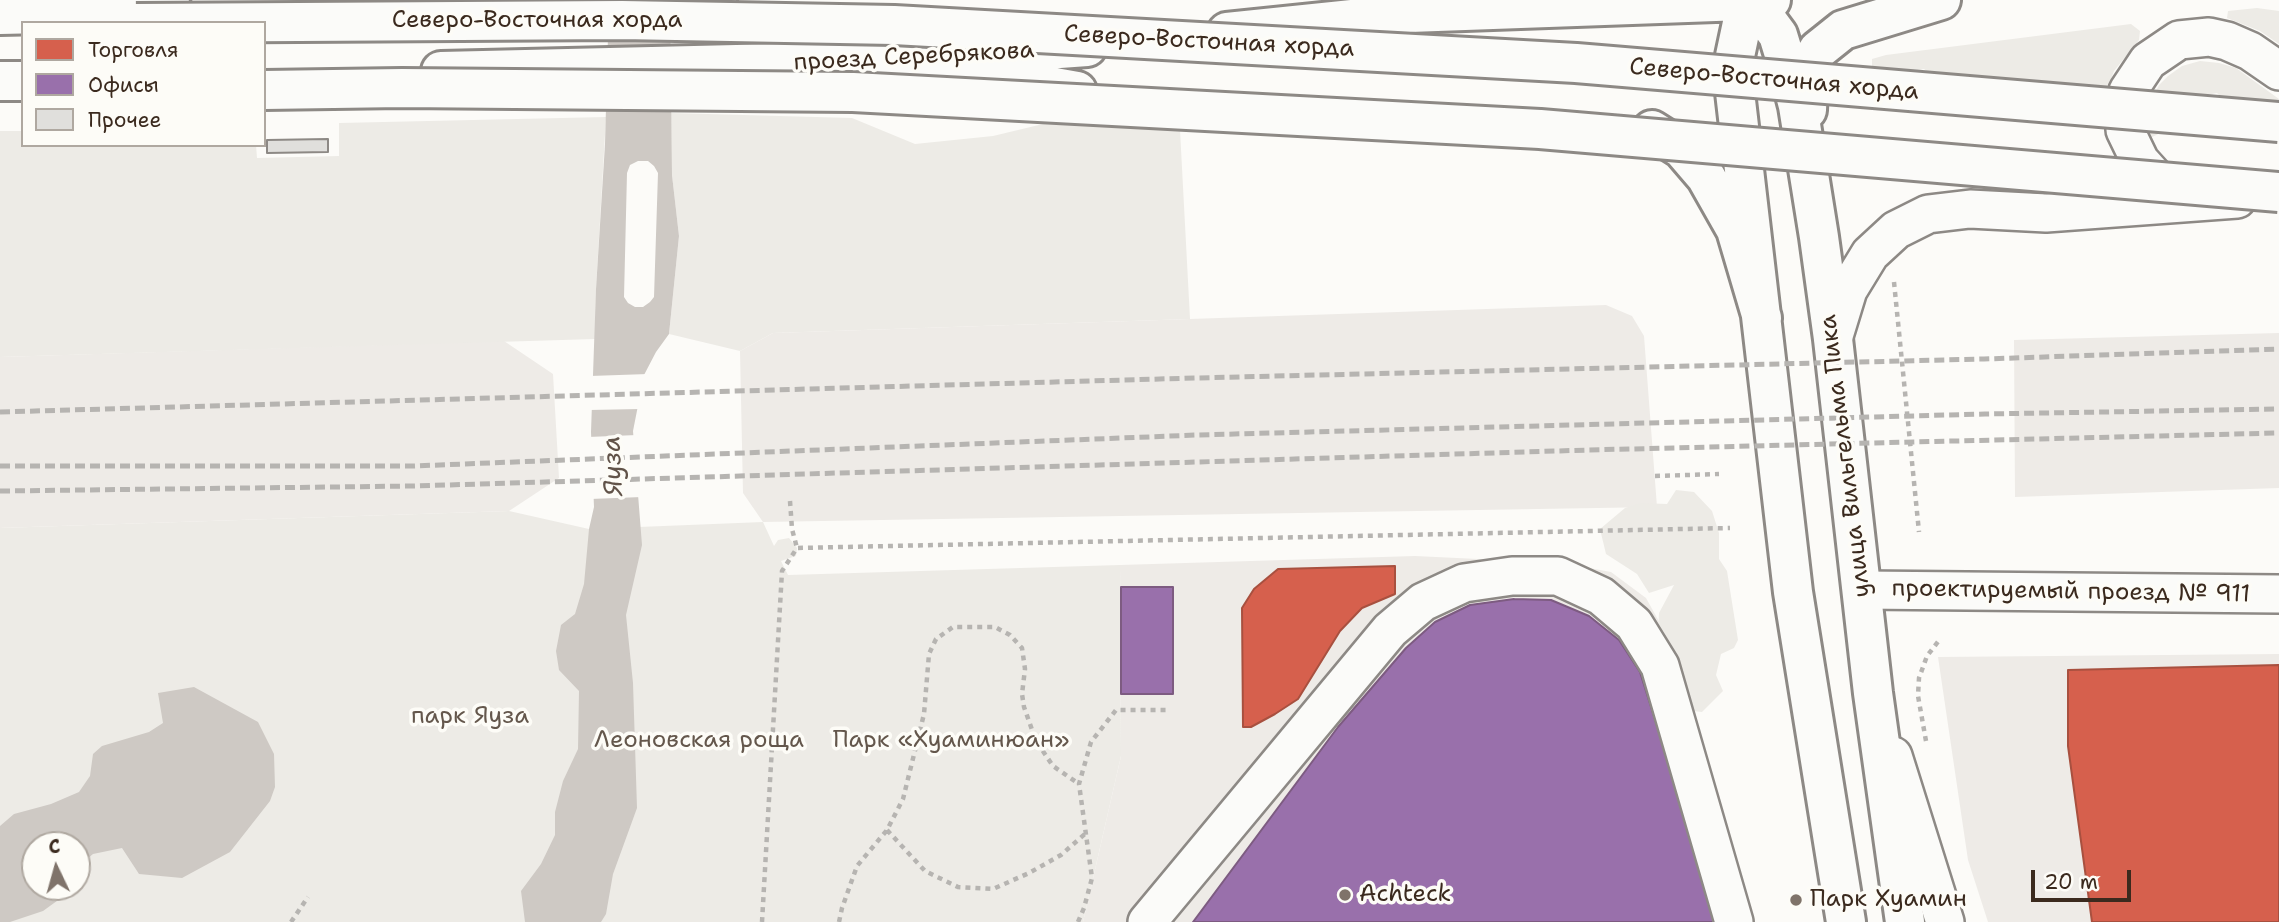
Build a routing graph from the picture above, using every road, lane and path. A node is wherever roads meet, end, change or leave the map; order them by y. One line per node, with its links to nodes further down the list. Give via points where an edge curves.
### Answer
1 (717, 0): 4 (main road)
2 (1757, 0): 8 (main road, проезд Серебрякова, via 1409,13 1049,51); 17 (main road, улица Вильгельма Пика, via 1778,35 1798,106); 21 (main road, via 1742,23 1735,56 1735,92)
3 (1941, 0): 17 (main road, via 1843,30 1818,50 1809,66)
4 (45, 12): 5 (main road); 7 (main road)
5 (0, 15)
6 (266, 22): 16 (main road, Северо-Восточная хорда, bridge, via 622,20 894,25 1576,63)
7 (0, 24)
8 (906, 60): 10 (main road, проезд Серебрякова); 21 (main road, via 1158,106 1617,118 1682,149 1706,177 1736,230)
9 (2279, 71): 19 (street, via 2227,41 2209,37 2179,40 2148,61 2128,91 2125,130 2140,161 2159,182)
10 (266, 76)
11 (0, 81): 12 (main road)
12 (21, 81)
13 (266, 90): 18 (main road, bridge, via 853,92 1540,129)
14 (0, 93): 15 (main road)
15 (21, 93)
16 (2279, 122)
17 (1806, 158): 22 (main road, улица Вильгельма Пика)
18 (2279, 194): 19 (street)
19 (2220, 201): 22 (street, via 2046,214 1970,209 1928,214 1896,230 1870,254 1848,290)
20 (1893, 271): 27 (path)
21 (1762, 318): 45 (main road, via 1793,592)
22 (1833, 339): 29 (main road, улица Вильгельма Пика)
23 (1719, 474): 24 (path)
24 (1655, 476)
25 (790, 501): 28 (path)
26 (1730, 528): 28 (path)
27 (1919, 532)
28 (797, 548): 40 (path, via 782,571)
29 (1862, 590): 30 (street, проектируемый проезд № 911); 33 (main road, улица Вильгельма Пика)
30 (2279, 594)
31 (1940, 639): 32 (path)
32 (1919, 678)
33 (1873, 694): 46 (main road, улица Вильгельма Пика); 47 (street)
34 (1170, 710): 35 (path, via 1116,710 1091,742)
35 (1079, 784): 36 (path, via 1053,766 1036,741 1022,694 1022,648 995,627 953,627 936,639 929,654 917,748 903,799); 37 (path)
36 (887, 830): 37 (path, via 925,871 958,887 993,889 1061,855); 41 (path, via 857,866)
37 (1087, 832): 42 (path, via 1091,878)
38 (308, 897): 39 (path)
39 (291, 922)
40 (762, 922)
41 (839, 922)
42 (1078, 922)
43 (1147, 922): 44 (street, via 1390,630 1423,602 1464,583 1512,576 1558,576 1601,596 1634,624 1660,666)
44 (1734, 922)
45 (1846, 922)
46 (1905, 922)
47 (1945, 922)

